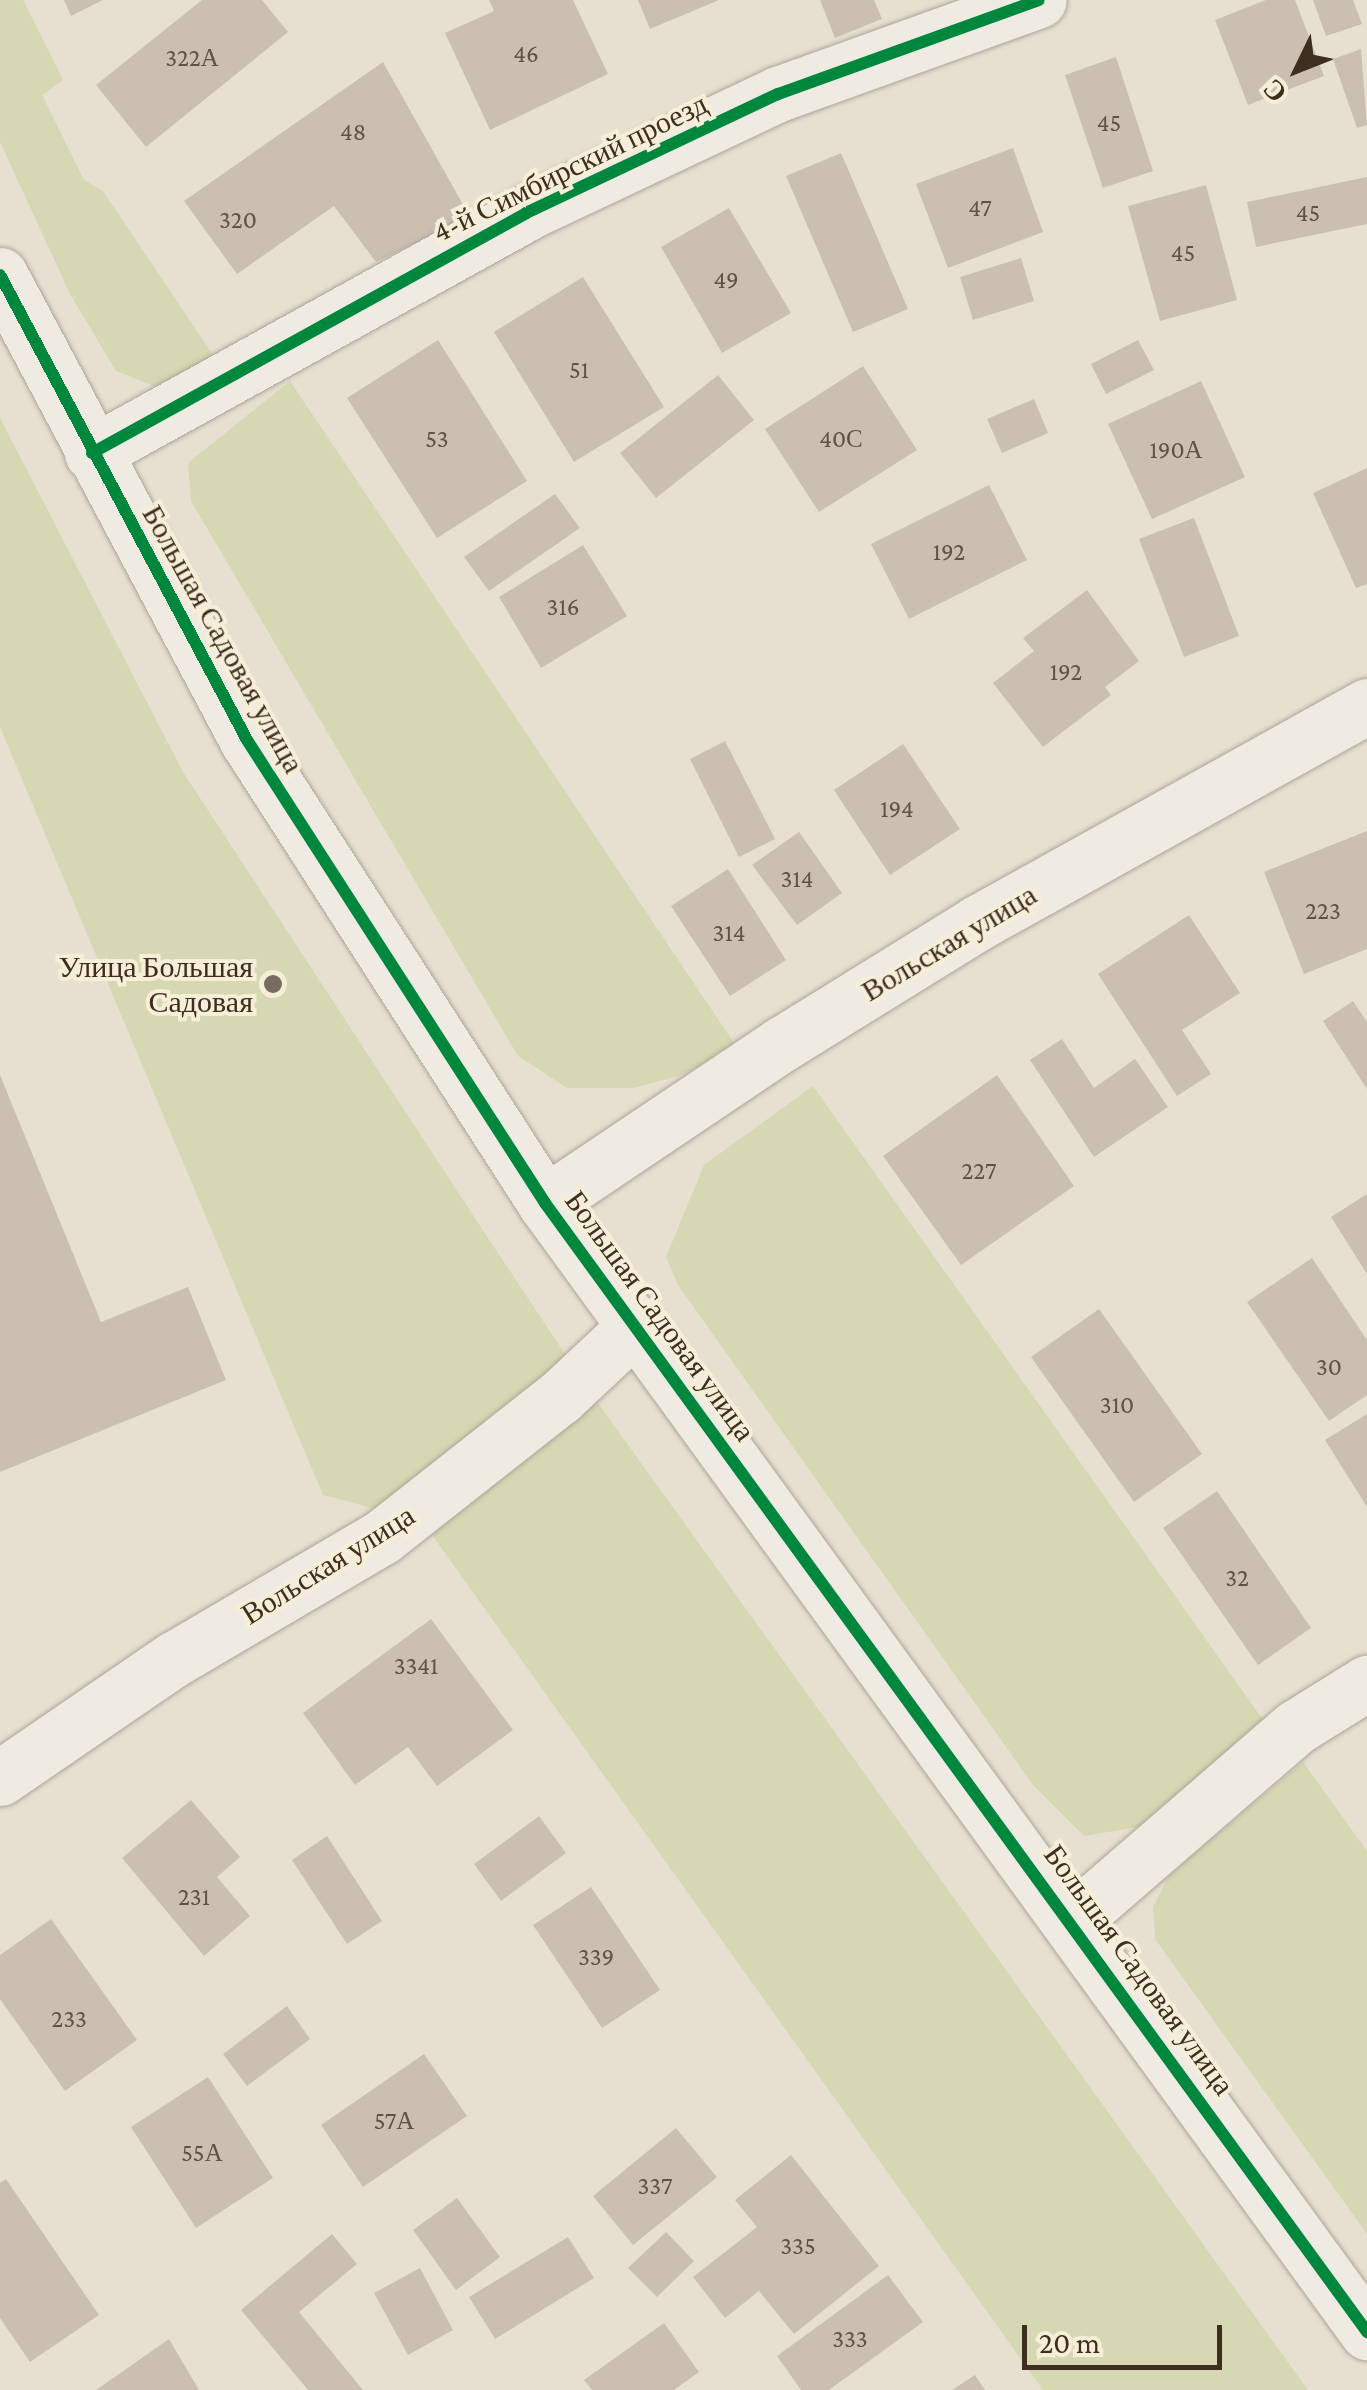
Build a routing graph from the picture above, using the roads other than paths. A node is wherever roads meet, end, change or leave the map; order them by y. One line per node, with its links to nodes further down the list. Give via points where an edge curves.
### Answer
1 (1038, 0): 3 (street, 4-й Симбирский проезд, via 778,94 526,213)
2 (0, 275): 3 (street, Большая Садовая улица)
3 (92, 454): 5 (street, Большая Садовая улица, via 246,740)
4 (1367, 706): 5 (street, Вольская улица, via 979,922)
5 (546, 1203): 6 (street, Большая Садовая улица)
6 (636, 1326): 8 (street, Вольская улица, via 560,1397 382,1537 174,1660); 9 (street, Большая Садовая улица)
7 (1367, 1683): 9 (street, via 1296,1727)
8 (0, 1778)
9 (1073, 1920): 10 (street, Большая Садовая улица)
10 (1367, 2332)

